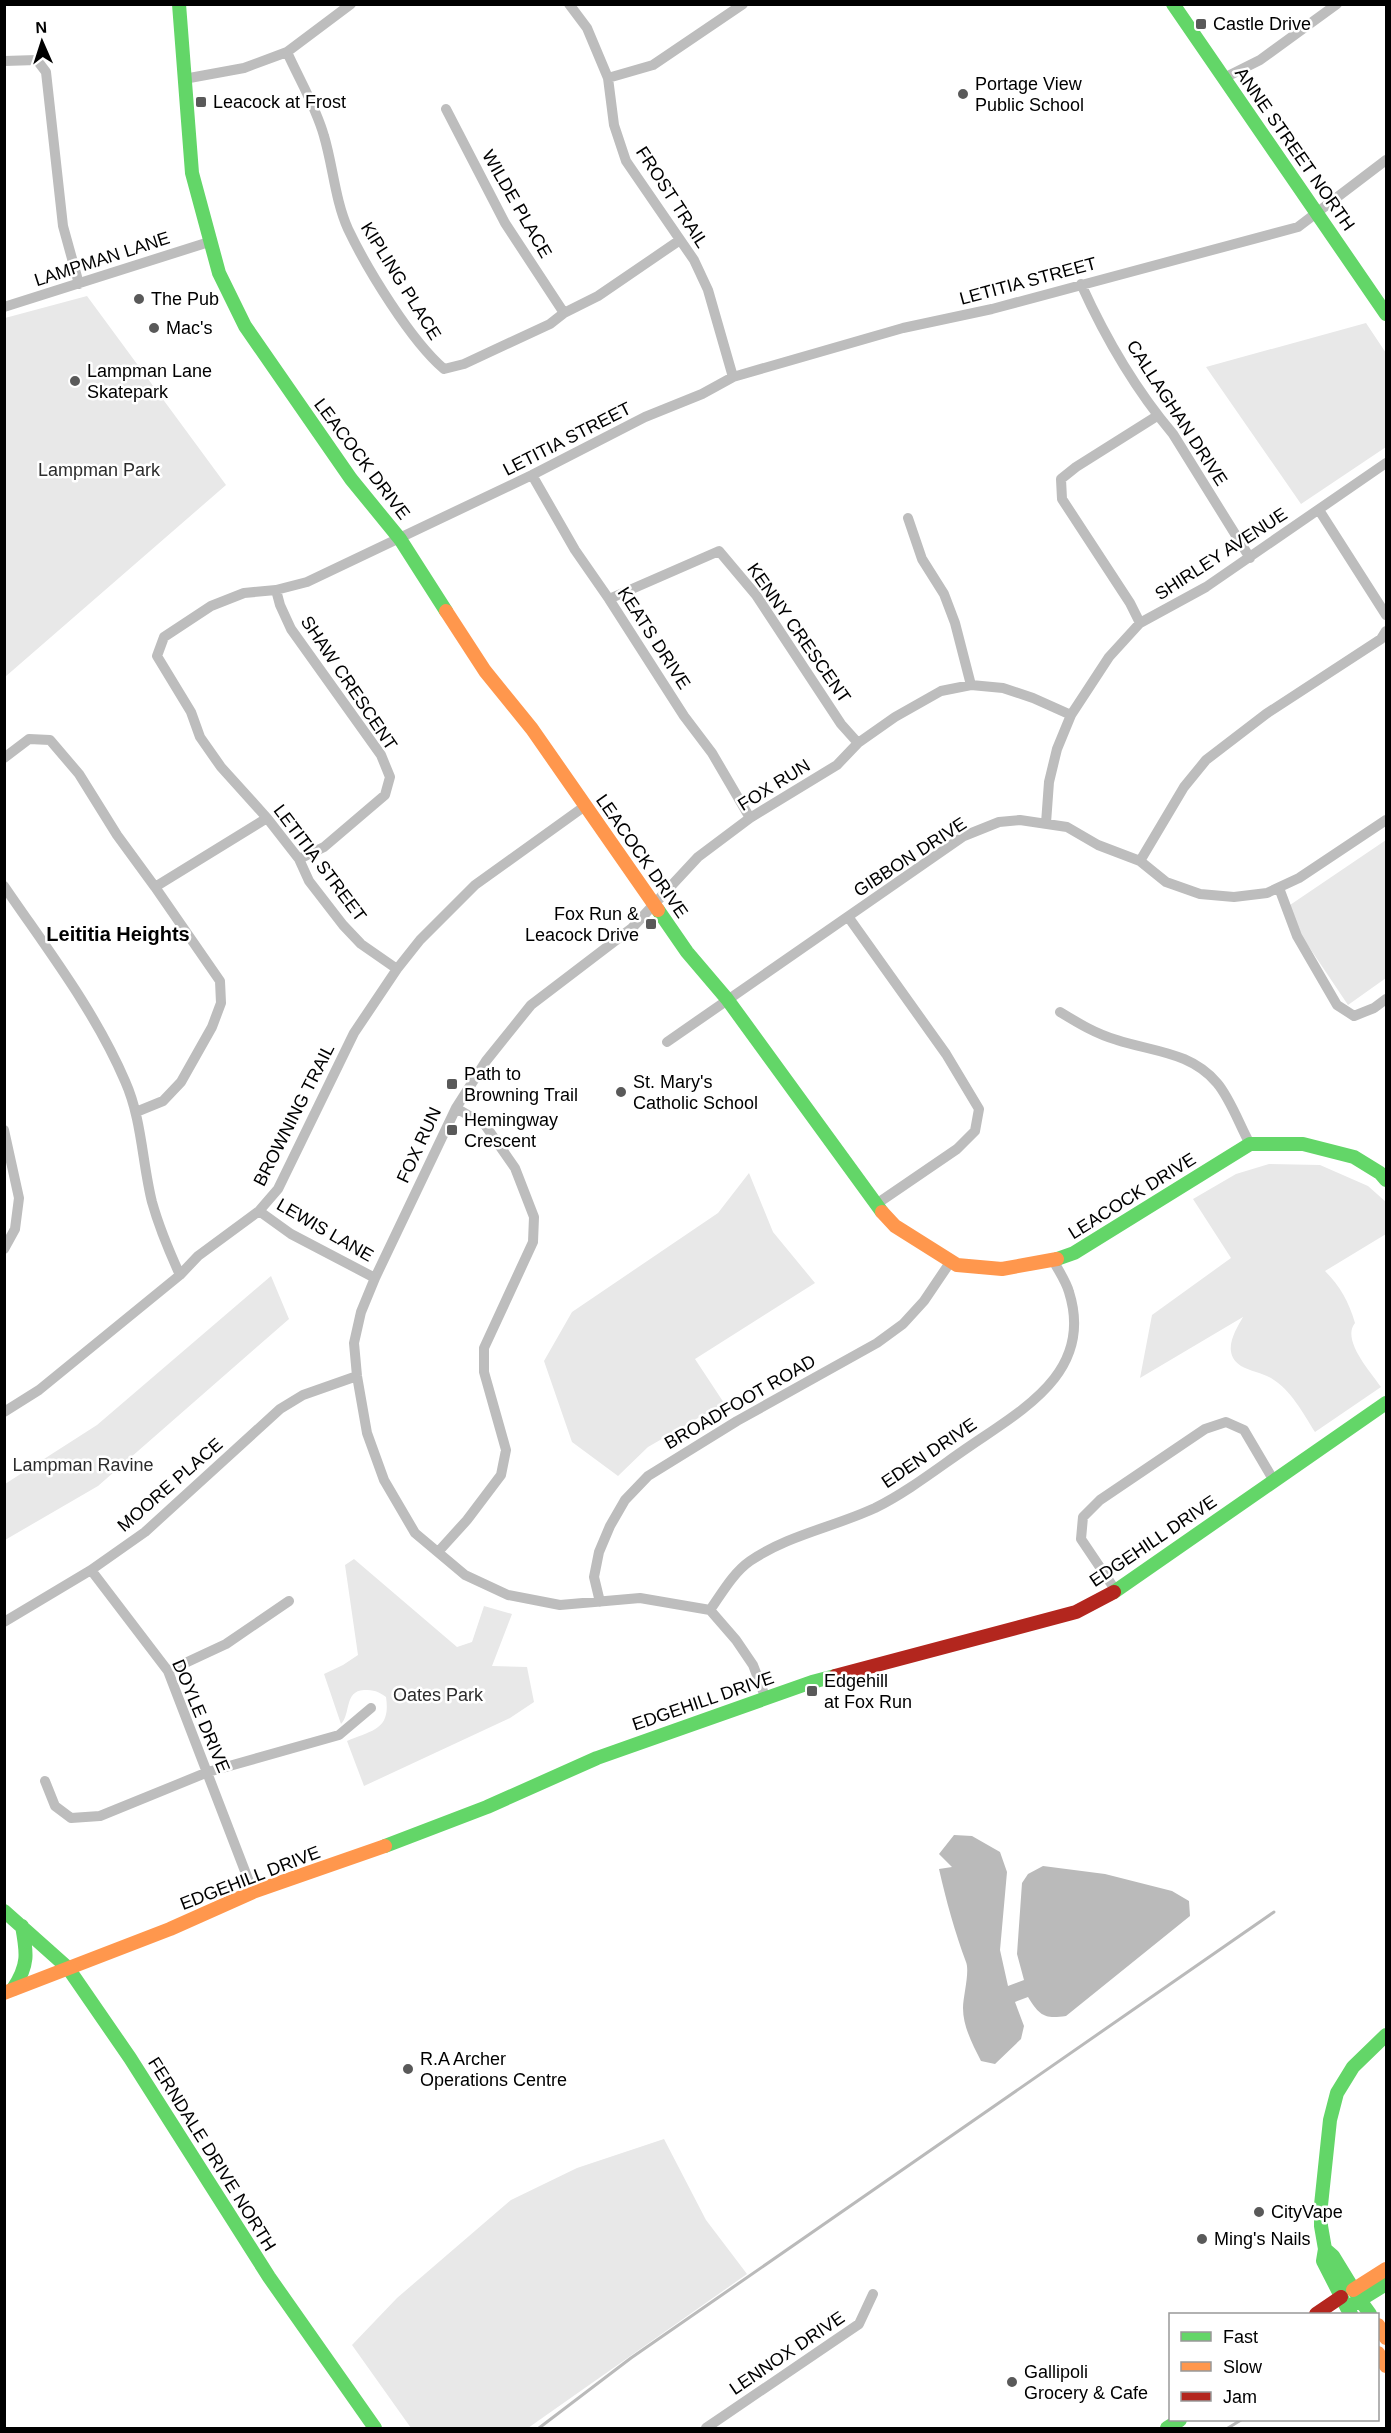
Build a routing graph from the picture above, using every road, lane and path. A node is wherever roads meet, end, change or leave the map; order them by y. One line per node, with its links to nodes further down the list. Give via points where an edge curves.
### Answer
1 (179, 4): 11 (main road, LEACOCK DRIVE)
2 (351, 4): 7 (street)
3 (569, 4): 9 (street, FROST TRAIL, via 587,28)
4 (1173, 4): 10 (main road, ANNE STREET NORTH)
5 (1337, 4): 10 (street, via 1260,60)
6 (740, 5): 9 (street, via 653,65)
7 (287, 52): 11 (street, via 244,68); 20 (street, KIPLING PLACE, via 324,135 348,228 379,285 428,355 444,369 464,364 550,324)
8 (4, 61): 17 (street, via 37,60 46,72 63,226)
9 (608, 78): 15 (street, FROST TRAIL, via 614,125 626,161)
10 (1224, 78): 14 (main road, ANNE STREET NORTH)
11 (184, 79): 16 (main road, LEACOCK DRIVE, via 192,172)
12 (446, 109): 20 (street, WILDE PLACE, via 505,223)
13 (1386, 160): 14 (street, LETITIA STREET)
14 (1317, 212): 18 (street, LETITIA STREET, via 1299,226); 21 (main road, ANNE STREET NORTH)
15 (680, 240): 20 (street, KIPLING PLACE, via 598,296); 22 (street, FROST TRAIL, via 708,290)
16 (209, 242): 17 (street, LAMPMAN LANE); 28 (main road, LEACOCK DRIVE, via 244,326 351,479)
17 (79, 284): 19 (street, LAMPMAN LANE)
18 (1080, 284): 22 (street, LETITIA STREET, via 992,309 903,328); 23 (street, CALLAGHAN DRIVE, via 1100,326)
19 (4, 307)
20 (564, 313)
21 (1386, 314)
22 (733, 377): 25 (street, LETITIA STREET)
23 (1157, 416): 29 (street, CALLAGHAN DRIVE, via 1173,434); 33 (street, via 1061,480 1062,499)
24 (1386, 463): 26 (street, SHIRLEY AVENUE)
25 (532, 476): 28 (street, LETITIA STREET); 31 (street, KEATS DRIVE)
26 (1319, 510): 29 (street, SHIRLEY AVENUE); 32 (street)
27 (908, 519): 35 (street, via 922,559 944,594)
28 (400, 539): 30 (street, LETITIA STREET, via 307,582); 39 (main road, LEACOCK DRIVE, via 484,671 532,729)
29 (1251, 558): 33 (street, SHIRLEY AVENUE)
30 (276, 590): 40 (street, LETITIA STREET, via 244,593 211,606 164,637 157,656 191,712 200,737); 44 (street, SHAW CRESCENT, via 291,629 381,755 390,777 385,795 324,847)
31 (609, 599): 37 (street, KENNY CRESCENT, via 719,551 756,595); 41 (street, KEATS DRIVE, via 712,753)
32 (1386, 615)
33 (1140, 623): 36 (street, SHIRLEY AVENUE, via 1109,657)
34 (1386, 631): 45 (street, via 1381,639 1266,714 1206,760 1184,787)
35 (971, 685): 36 (street, FOX RUN, via 1003,688); 37 (street, FOX RUN, via 941,691)
36 (1071, 715): 43 (street, SHIRLEY AVENUE, via 1056,749)
37 (858, 744): 41 (street, FOX RUN, via 837,765)
38 (4, 758): 47 (street, via 29,739 50,740 79,774)
39 (585, 806): 49 (main road, LEACOCK DRIVE); 51 (street, BROWNING TRAIL, via 475,885)
40 (267, 818): 44 (street, LETITIA STREET); 47 (street)
41 (750, 818): 49 (street, FOX RUN, via 698,856)
42 (1386, 820): 48 (street, GIBBON DRIVE)
43 (1046, 823): 45 (street, GIBBON DRIVE, via 1067,827 1098,845); 50 (street, GIBBON DRIVE, via 999,822 964,836)
44 (299, 859): 51 (street, LETITIA STREET, via 309,881 343,925 361,944)
45 (1140, 861): 48 (street, GIBBON DRIVE, via 1166,882 1200,894 1234,897)
46 (4, 886): 57 (street, via 89,1011 126,1081)
47 (155, 887): 57 (street, via 220,981 221,1003 181,1082 163,1101)
48 (1279, 888): 53 (street, via 1297,936 1337,1005 1354,1016)
49 (654, 903): 52 (main road, LEACOCK DRIVE, via 687,952); 56 (street, FOX RUN, via 632,928 531,1005 486,1061)
50 (849, 918): 52 (street, GIBBON DRIVE); 61 (street, via 946,1054 979,1109 975,1131 957,1149)
51 (397, 969): 62 (street, BROWNING TRAIL, via 354,1033 278,1189)
52 (727, 999): 55 (street, GIBBON DRIVE); 61 (main road, LEACOCK DRIVE)
53 (1386, 999)
54 (1060, 1012): 59 (street, via 1089,1030 1178,1054 1199,1065 1218,1084)
55 (667, 1042)
56 (456, 1108): 67 (street, FOX RUN); 72 (street, via 485,1125 514,1168 534,1218 533,1242 484,1348 484,1372 506,1450 501,1475)
57 (136, 1112): 66 (street, via 152,1201)
58 (4, 1130): 63 (street, via 19,1198 15,1229)
59 (1250, 1144): 60 (main road, via 1303,1144 1354,1156); 64 (main road, LEACOCK DRIVE, via 1074,1253)
60 (1386, 1180)
61 (875, 1205): 65 (main road, LEACOCK DRIVE, via 895,1226)
62 (260, 1212): 66 (street, BROWNING TRAIL, via 198,1256); 67 (street, LEWIS LANE, via 291,1234)
63 (4, 1250)
64 (1053, 1260): 65 (main road, LEACOCK DRIVE, via 1002,1269 957,1265); 77 (street, EDEN DRIVE, via 1071,1300 1071,1347 1058,1377 1035,1401 901,1494 873,1509 796,1536 749,1562)
65 (951, 1261): 76 (street, BROADFOOT ROAD, via 924,1301 903,1324 877,1343 736,1421 648,1476 625,1500 599,1552 594,1577)
66 (180, 1275): 70 (street, BROWNING TRAIL, via 39,1390)
67 (375, 1278): 68 (street, FOX RUN, via 354,1343)
68 (357, 1376): 72 (street, FOX RUN, via 367,1433 384,1480 415,1533); 73 (street, MOORE PLACE, via 303,1395 280,1409 145,1533)
69 (1386, 1403): 71 (main road, EDGEHILL DRIVE)
70 (4, 1412)
71 (1274, 1481): 74 (main road, EDGEHILL DRIVE); 74 (street, via 1244,1430 1226,1422 1205,1429 1100,1500 1083,1517 1081,1539)
72 (438, 1552): 76 (street, FOX RUN, via 465,1575 508,1595 560,1605)
73 (91, 1570): 78 (street, MOORE PLACE); 79 (street, DOYLE DRIVE)
74 (1116, 1591): 80 (main road, EDGEHILL DRIVE, via 1076,1612 812,1682)
75 (289, 1601): 79 (street, via 226,1644)
76 (600, 1602): 77 (street, FOX RUN, via 640,1598)
77 (710, 1610): 80 (street, via 753,1665)
78 (4, 1622)
79 (168, 1671): 82 (street, DOYLE DRIVE)
80 (766, 1699): 84 (main road, EDGEHILL DRIVE, via 607,1755 487,1807)
81 (371, 1708): 82 (street, via 339,1735)
82 (208, 1772): 83 (street, via 100,1816 71,1818 55,1806); 84 (street, DOYLE DRIVE)
83 (45, 1781)
84 (253, 1892): 87 (main road, EDGEHILL DRIVE)
85 (4, 1911): 86 (main road, FERNDALE DRIVE NORTH)
86 (22, 1926): 87 (main road, FERNDALE DRIVE NORTH); 88 (main road, via 27,1955 25,1972)
87 (68, 1968): 88 (main road, EDGEHILL DRIVE); 96 (main road, FERNDALE DRIVE NORTH, via 269,2277)
88 (9, 1991)
89 (1386, 2035): 93 (main road, via 1353,2067 1335,2100 1330,2120 1321,2226 1325,2249 1333,2256)
90 (1386, 2269): 93 (main road)
91 (1386, 2284): 93 (main road)
92 (873, 2294): 97 (street, LENNOX DRIVE, via 860,2324)
93 (1348, 2304): 94 (main road); 95 (main road)
94 (1319, 2313)
95 (1368, 2313)
96 (375, 2428)
97 (706, 2428)

